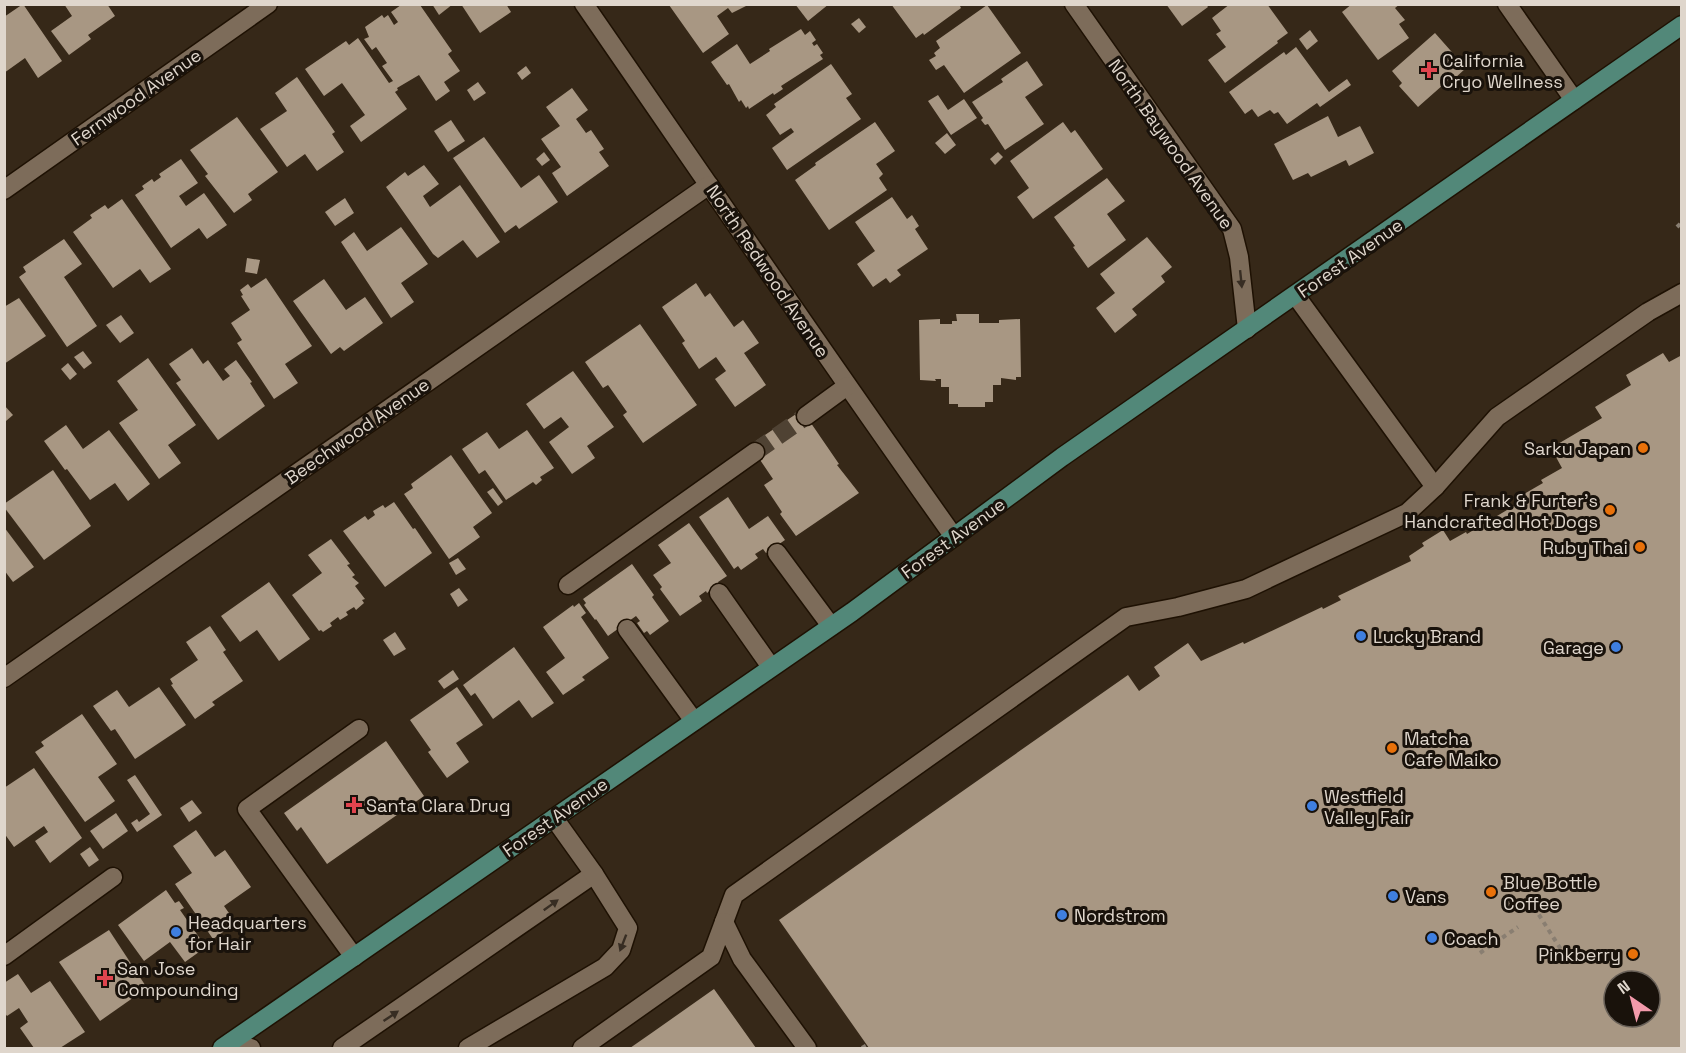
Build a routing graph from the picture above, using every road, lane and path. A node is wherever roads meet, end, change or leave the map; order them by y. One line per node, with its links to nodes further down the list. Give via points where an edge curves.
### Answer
1 (268, 4): 8 (street, Fernwood Avenue)
2 (584, 4): 7 (street, North Redwood Avenue)
3 (1074, 4): 13 (street, North Baywood Avenue, one-way to 13, via 1232,229)
4 (1507, 4): 6 (street)
5 (1682, 25): 6 (main road, Forest Avenue)
6 (1574, 100): 12 (main road, Forest Avenue)
7 (709, 185): 14 (street, North Redwood Avenue); 25 (street, Beechwood Avenue)
8 (4, 190)
9 (1682, 222): 10 (path)
10 (1677, 227)
11 (1682, 293): 17 (street, via 1648,312 1497,417)
12 (1296, 296): 13 (main road, Forest Avenue); 17 (street)
13 (1247, 329): 18 (main road, Forest Avenue)
14 (848, 386): 15 (street); 18 (street, North Redwood Avenue)
15 (806, 416)
16 (755, 452): 20 (street)
17 (1435, 487): 32 (street, via 1407,513 1246,589 1126,617 734,895)
18 (954, 537): 22 (main road, Forest Avenue)
19 (777, 553): 22 (street)
20 (568, 585)
21 (719, 593): 24 (street)
22 (831, 626): 24 (main road, Forest Avenue)
23 (627, 629): 26 (street)
24 (771, 667): 26 (main road, Forest Avenue)
25 (4, 678)
26 (694, 721): 28 (main road, Forest Avenue)
27 (360, 729): 36 (street, via 247,809)
28 (554, 818): 29 (street); 36 (main road, Forest Avenue)
29 (594, 874): 40 (street, one-way to 29); 41 (street, one-way to 41, via 628,928 621,950 605,967)
30 (113, 877): 35 (street)
31 (1534, 908): 37 (path)
32 (724, 922): 42 (street, via 711,957); 43 (street, via 742,959)
33 (1518, 927): 34 (path)
34 (1480, 953)
35 (4, 956)
36 (354, 957): 38 (main road, Forest Avenue)
37 (1567, 959)
38 (226, 1045): 39 (street)
39 (251, 1048)
40 (342, 1048)
41 (468, 1048)
42 (582, 1048)
43 (807, 1048)

